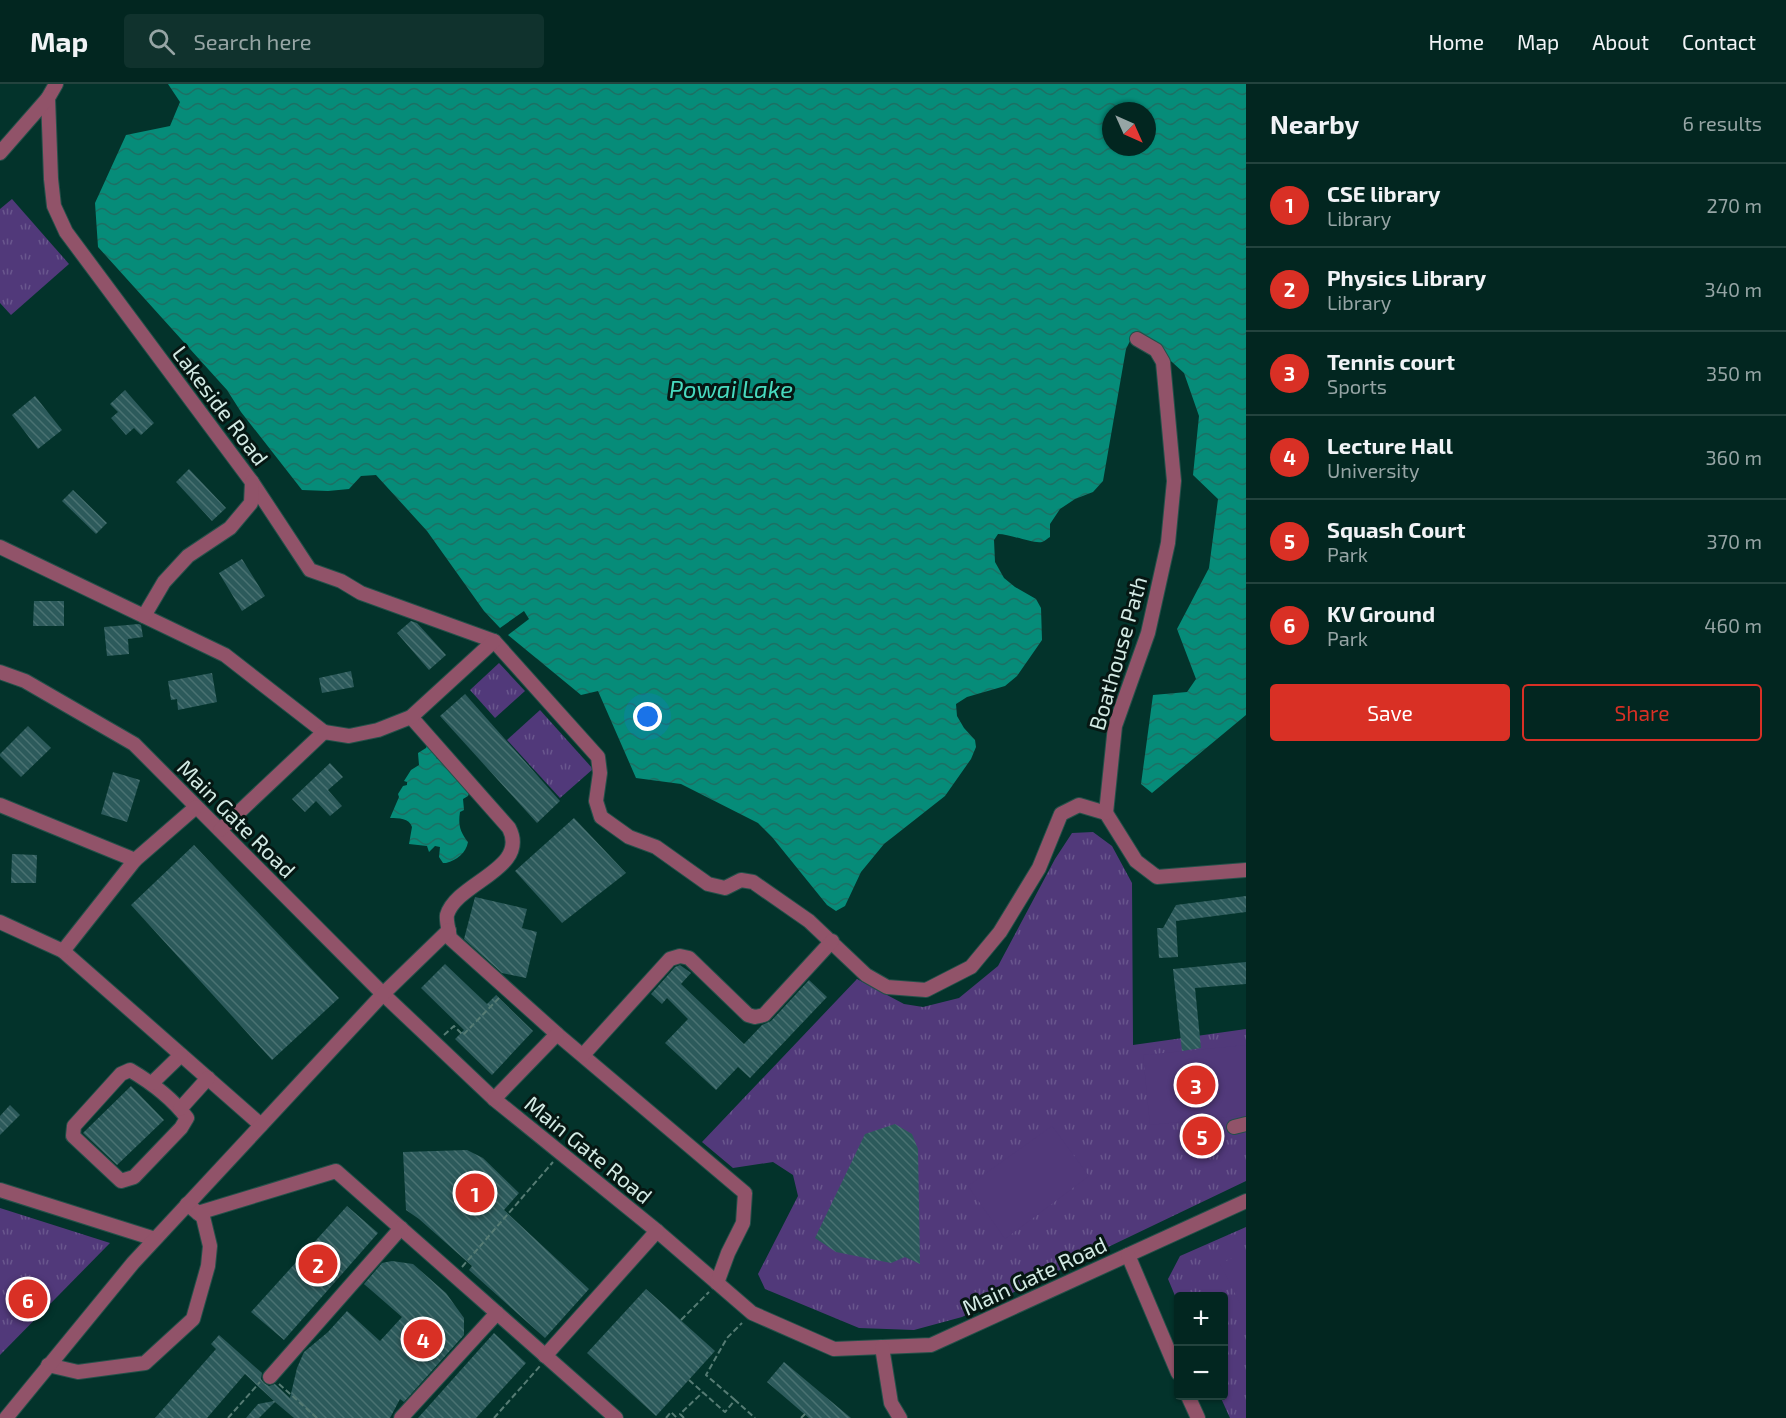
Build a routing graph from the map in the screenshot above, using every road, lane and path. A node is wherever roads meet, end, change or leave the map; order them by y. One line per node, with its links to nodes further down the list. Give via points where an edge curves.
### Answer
1 (56, 84): 2 (street)
2 (48, 98): 3 (street); 5 (street, Lakeside Road, via 54,206 66,232)
3 (0, 153)
4 (1137, 339): 14 (street, Boathouse Path, via 1156,350 1163,362 1174,481 1168,543 1148,633 1115,726)
5 (252, 482): 7 (street, via 251,503 230,528 180,564); 8 (street, Lakeside Road, via 310,570)
6 (0, 547): 7 (street)
7 (144, 616): 11 (street, via 225,655)
8 (494, 642): 10 (street); 20 (street, Lakeside Road, via 598,757 596,801 601,817 629,837 656,847 708,884 725,888 741,880 753,882)
9 (0, 672): 13 (street, Main Gate Road, via 25,681 134,744)
10 (411, 717): 11 (street, via 350,736); 19 (street, via 514,838 506,860 455,900 447,916)
11 (324, 732): 15 (street)
12 (0, 804): 16 (street)
13 (196, 807): 15 (street, Main Gate Road); 16 (street)
14 (1106, 813): 17 (street, via 1136,861 1157,877); 20 (street, Lakeside Road, via 1079,805 1061,814 1039,868 1000,932 971,967 926,990 887,987 866,975)
15 (220, 830): 23 (street, Main Gate Road)
16 (135, 860): 21 (street)
17 (1246, 870)
18 (0, 922): 21 (street)
19 (449, 930): 22 (street, via 450,938); 23 (street)
20 (832, 941): 27 (street, via 764,1015 756,1017 748,1014 689,958 670,959)
21 (63, 951): 26 (street)
22 (508, 989): 24 (street); 25 (path, via 463,1035 454,1026)
23 (384, 994): 25 (street, Main Gate Road); 32 (street)
24 (557, 1034): 27 (street); 30 (street)
25 (436, 1044): 30 (street, Main Gate Road)
26 (181, 1055): 28 (street); 29 (street)
27 (583, 1055): 42 (street, via 745,1193 743,1223)
28 (208, 1078): 31 (street); 32 (street)
29 (152, 1083): 31 (street); 31 (street, via 130,1070 121,1074 74,1126 73,1136 121,1181 135,1177 181,1128 187,1118)
30 (494, 1099): 33 (street, Main Gate Road)
31 (180, 1109)
32 (261, 1125): 36 (street)
33 (561, 1153): 38 (street, Main Gate Road); 41 (path)
34 (0, 1190): 39 (street)
35 (1246, 1201): 40 (street, Main Gate Road)
36 (193, 1208): 37 (street, via 336,1171); 39 (street); 49 (street, via 203,1216 210,1246 193,1319 146,1363 78,1372)
37 (401, 1228): 41 (street); 50 (street)
38 (657, 1231): 42 (street, Main Gate Road); 47 (street)
39 (155, 1239): 49 (street)
40 (1128, 1255): 46 (street, Main Gate Road, via 931,1345); 48 (street)
41 (454, 1275): 43 (street)
42 (717, 1283): 44 (street, Main Gate Road); 45 (path)
43 (497, 1313): 47 (street); 59 (street)
44 (752, 1313): 46 (street, Main Gate Road, via 834,1349); 53 (path, via 727,1338 706,1375)
45 (681, 1320)
46 (882, 1347): 67 (street, via 891,1403)
47 (546, 1357): 60 (path); 61 (street)
48 (1174, 1361)
49 (48, 1365): 57 (street)
50 (266, 1378): 56 (path); 58 (path)
51 (689, 1380): 52 (path)
52 (703, 1392): 53 (path, via 725,1412); 64 (path, via 680,1414)
53 (735, 1400): 65 (path)
54 (1190, 1400): 68 (street)
55 (805, 1414): 66 (path)
56 (318, 1417)
57 (6, 1418)
58 (228, 1418)
59 (401, 1418)
60 (494, 1418)
61 (616, 1418)
62 (666, 1418): 63 (path, via 671,1412)
63 (677, 1418)
64 (684, 1418)
65 (755, 1418)
66 (801, 1418)
67 (900, 1418)
68 (1198, 1418)

